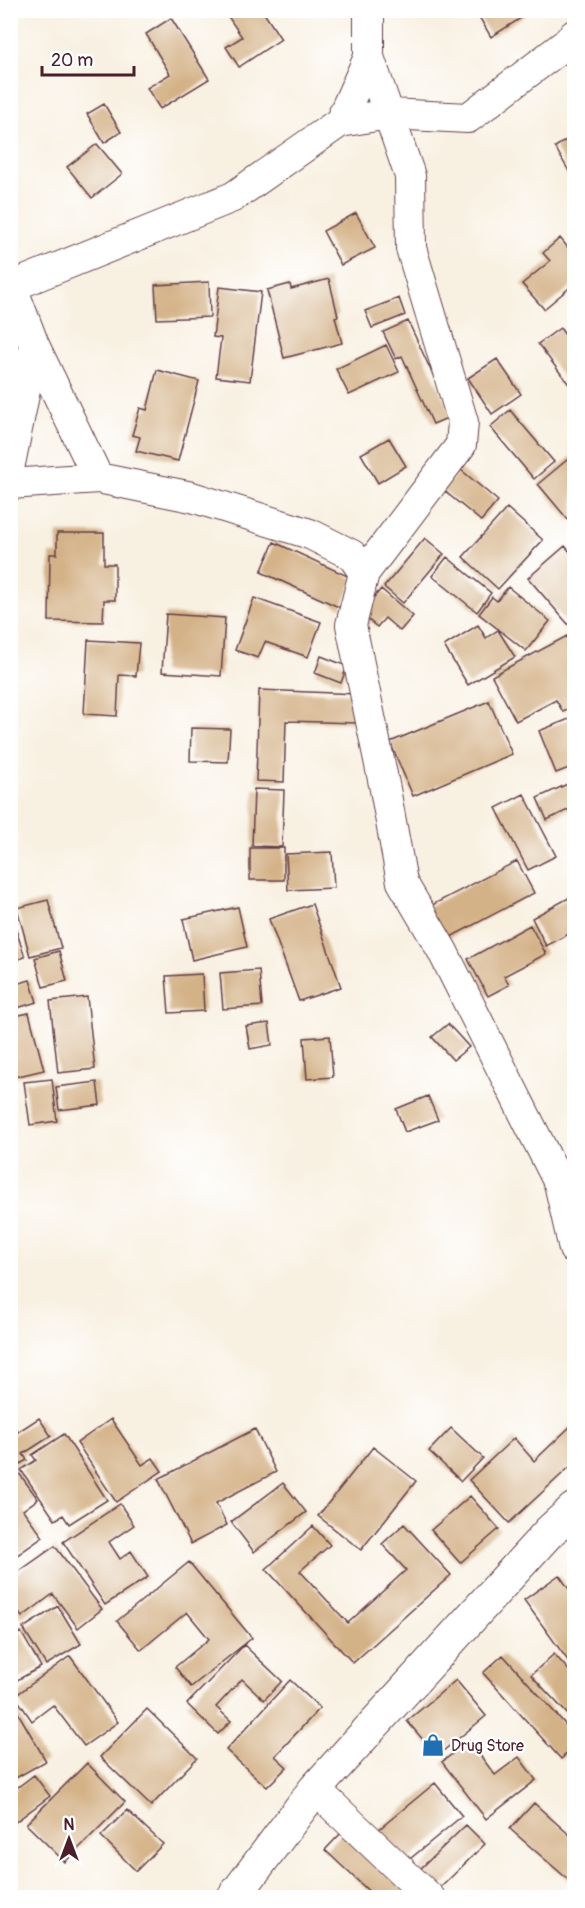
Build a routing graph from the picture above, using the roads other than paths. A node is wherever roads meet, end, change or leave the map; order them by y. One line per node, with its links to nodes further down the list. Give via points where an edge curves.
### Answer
1 (369, 10): 3 (street)
2 (574, 35): 4 (street, via 468,118)
3 (369, 57): 4 (street); 5 (street)
4 (389, 114): 5 (street); 11 (street, via 410,176 411,248 463,422 461,445)
5 (340, 122): 6 (street, via 233,197)
6 (11, 287): 7 (street)
7 (34, 345): 8 (street); 9 (street)
8 (10, 465)
9 (98, 478): 10 (street); 11 (street, via 192,497 310,534 352,555)
10 (10, 484)
11 (363, 573): 12 (street, via 351,625 402,882 442,950 559,1184)
12 (574, 1249)
13 (574, 1509): 14 (main road)
14 (315, 1790): 15 (main road); 16 (street)
15 (233, 1898)
16 (430, 1898)

